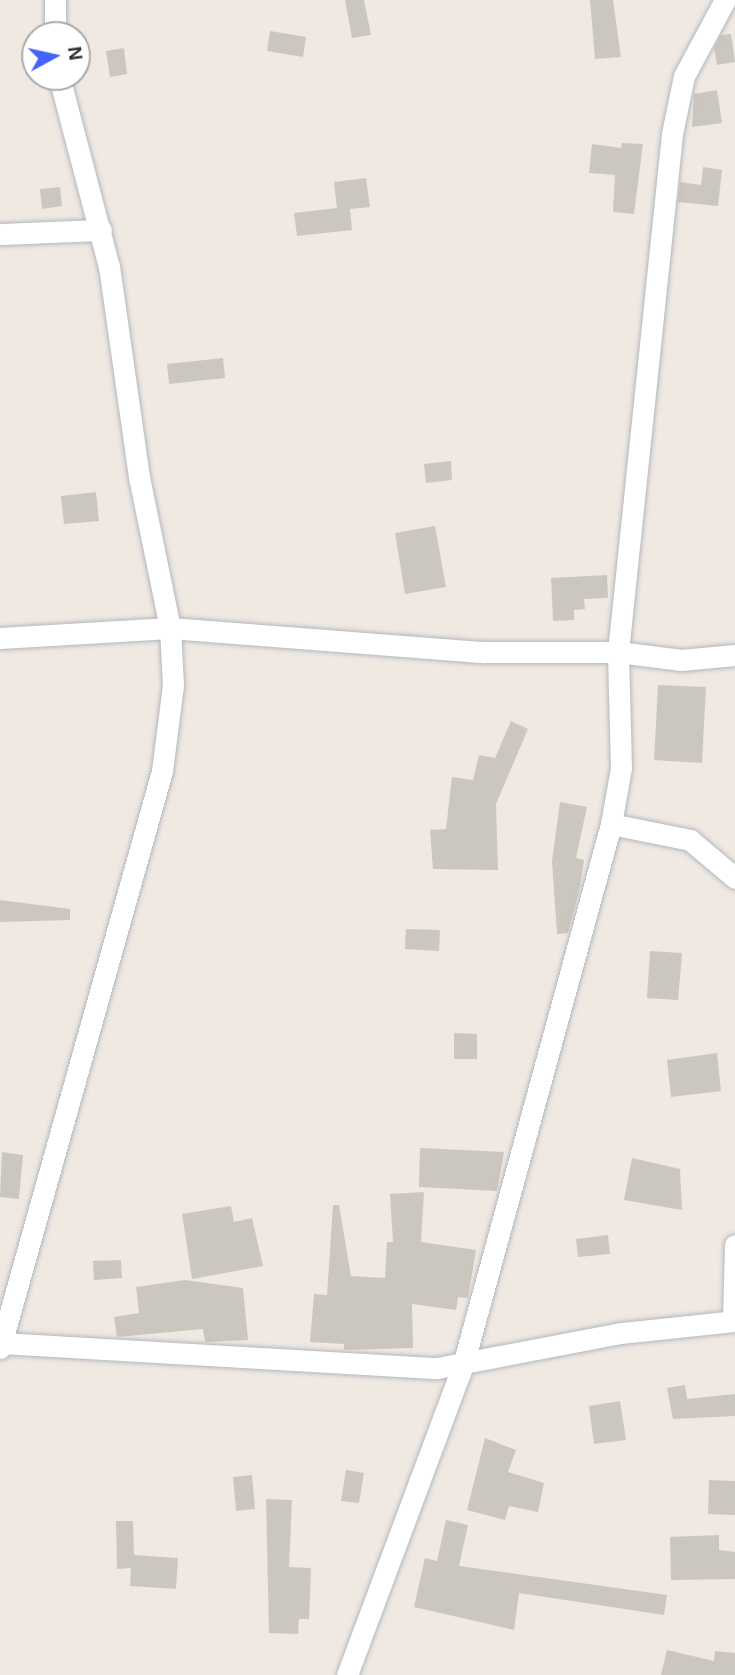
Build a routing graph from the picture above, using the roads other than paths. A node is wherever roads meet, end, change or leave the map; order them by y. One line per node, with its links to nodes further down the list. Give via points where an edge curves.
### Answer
1 (55, 0): 3 (street)
2 (725, 0): 9 (street, via 684,76 672,134)
3 (55, 21)
4 (62, 91): 5 (street, via 74,153)
5 (101, 229): 6 (street); 7 (street)
6 (0, 234)
7 (170, 628): 8 (street); 9 (street, via 484,652); 14 (street, via 171,724 162,771)
8 (0, 638)
9 (618, 652): 10 (street, via 681,660); 11 (street, via 621,768)
10 (735, 655)
11 (611, 824): 12 (street, via 690,840); 17 (street)
12 (735, 878)
13 (735, 1245): 15 (street)
14 (4, 1301): 16 (street)
15 (734, 1321): 17 (street, via 621,1333)
16 (1, 1345): 17 (street, via 391,1369)
17 (463, 1365): 18 (street)
18 (347, 1675)

